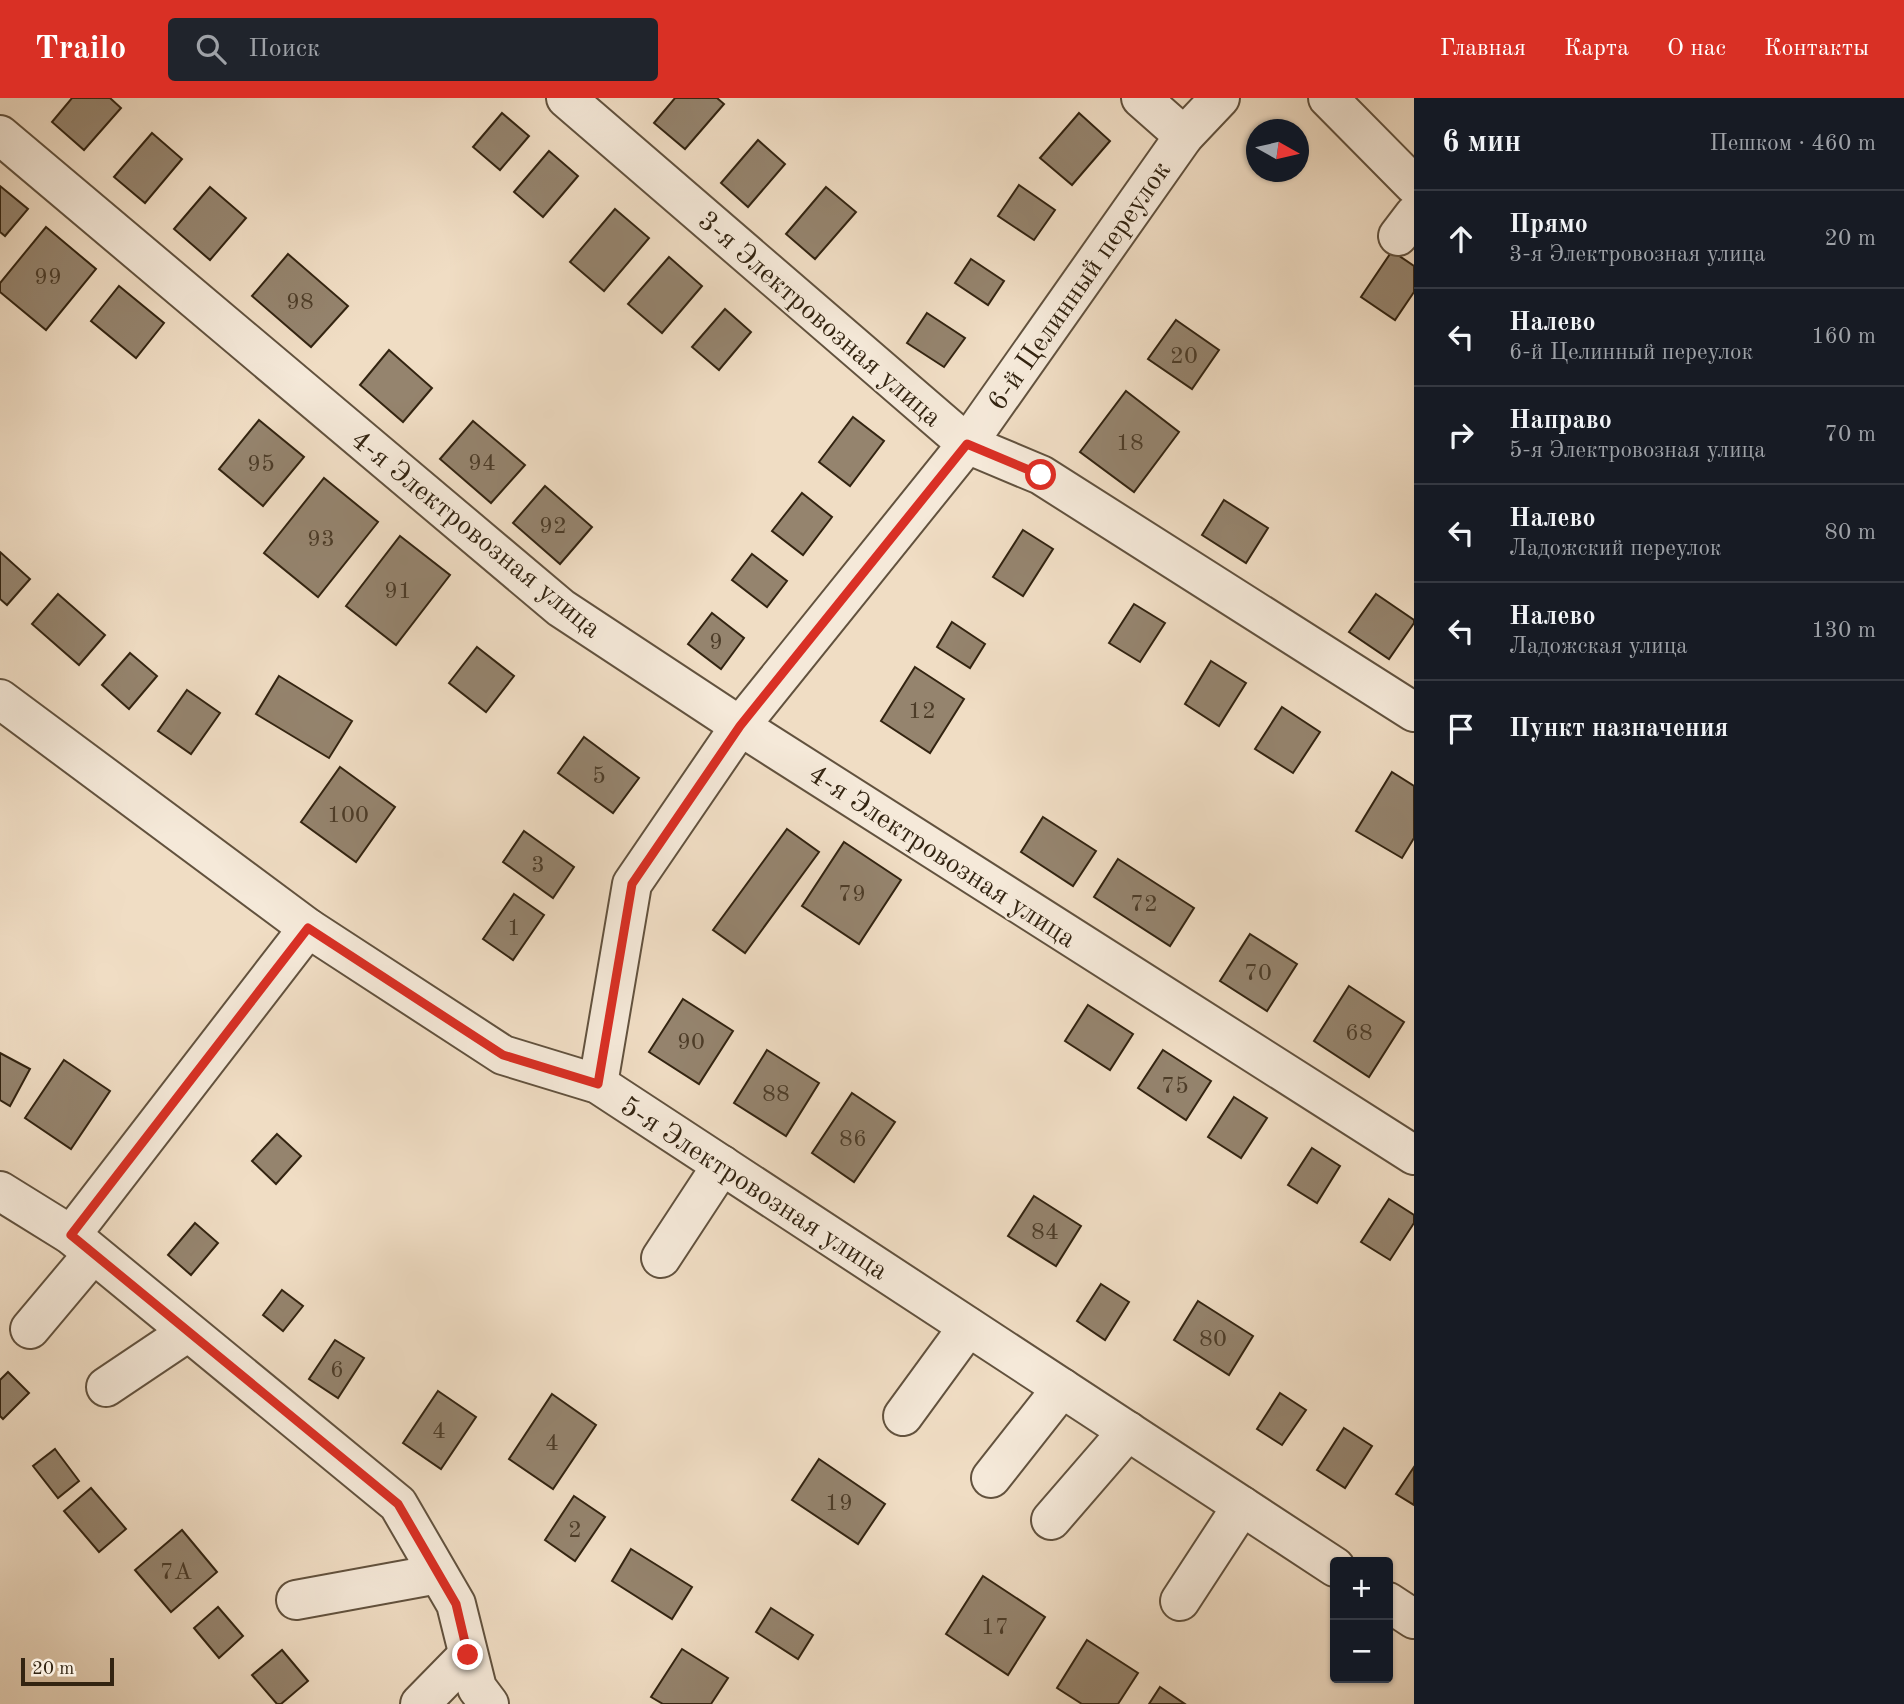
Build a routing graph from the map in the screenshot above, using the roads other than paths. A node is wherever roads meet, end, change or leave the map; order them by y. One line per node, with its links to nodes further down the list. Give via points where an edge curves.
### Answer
1 (566, 98): 8 (street, 3-я Электровозная улица)
2 (1141, 98): 6 (street)
3 (1220, 98): 6 (street, 6-й Целинный переулок)
4 (1328, 98): 7 (street)
5 (0, 135): 11 (street, 4-я Электровозная улица, via 561,608)
6 (1184, 135): 8 (street, 6-й Целинный переулок)
7 (1414, 184)
8 (967, 444): 10 (street, 3-я Электровозная улица, via 1041,475); 11 (street, 6-й Целинный переулок)
9 (0, 699): 12 (street, 5-я Электровозная улица)
10 (1414, 712)
11 (740, 726): 13 (street, 6-й Целинный переулок, via 632,884); 14 (street, 4-я Электровозная улица)
12 (308, 928): 13 (street, 5-я Электровозная улица, via 503,1055); 17 (street)
13 (598, 1084): 15 (street, 5-я Электровозная улица)
14 (1414, 1155)
15 (722, 1165): 18 (street); 19 (street, 5-я Электровозная улица)
16 (0, 1191): 17 (street)
17 (82, 1244): 20 (street); 21 (street)
18 (661, 1258)
19 (968, 1326): 23 (street, 5-я Электровозная улица); 24 (street)
20 (30, 1329)
21 (188, 1332): 22 (street); 30 (street, via 398,1504)
22 (106, 1387)
23 (1062, 1388): 25 (street, 5-я Электровозная улица); 26 (street)
24 (903, 1416)
25 (1128, 1431): 27 (street, 5-я Электровозная улица); 28 (street)
26 (991, 1478)
27 (1242, 1506): 29 (street, 5-я Электровозная улица); 32 (street)
28 (1051, 1520)
29 (1330, 1564)
30 (438, 1574): 31 (street); 35 (street, via 456,1604)
31 (296, 1600)
32 (1180, 1601)
33 (1393, 1605): 34 (street)
34 (1414, 1619)
35 (468, 1655): 36 (street); 37 (street, via 477,1688)
36 (421, 1704)
37 (489, 1704)

